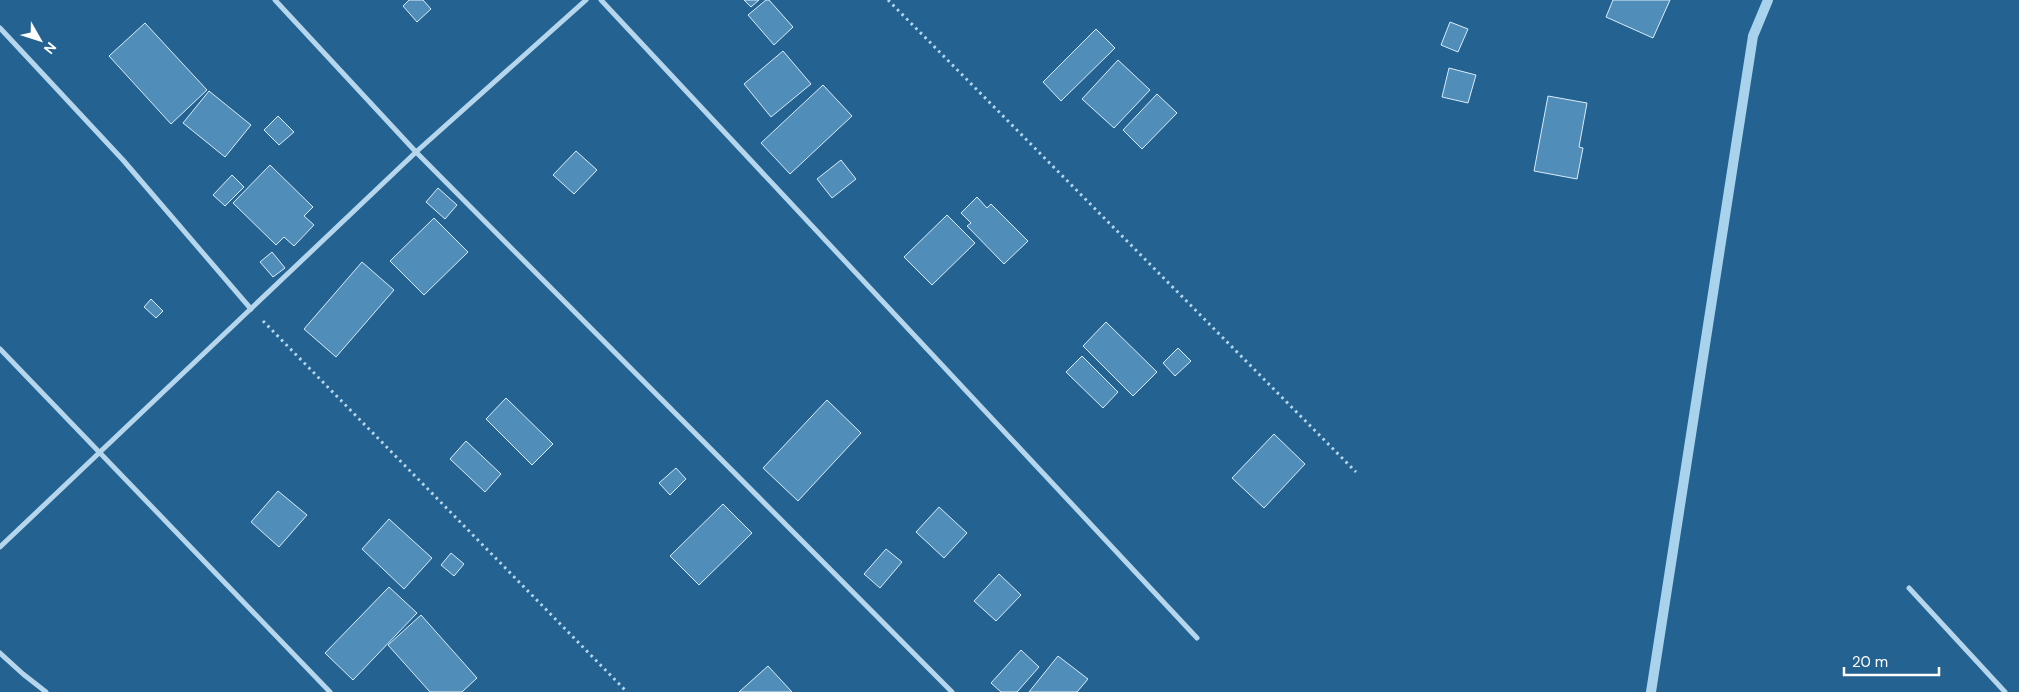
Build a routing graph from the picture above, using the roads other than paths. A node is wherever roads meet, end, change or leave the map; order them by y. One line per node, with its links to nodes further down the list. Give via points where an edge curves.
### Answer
1 (275, 0): 5 (street)
2 (586, 0): 5 (street)
3 (601, 0): 11 (street)
4 (0, 28): 6 (street, via 124,160)
5 (416, 152): 6 (street); 15 (street)
6 (251, 309): 8 (street)
7 (0, 349): 8 (street)
8 (99, 451): 9 (street); 14 (street)
9 (0, 547)
10 (1909, 588): 16 (street)
11 (1197, 638)
12 (0, 653): 13 (street)
13 (46, 692)
14 (330, 692)
15 (952, 692)
16 (2005, 692)

